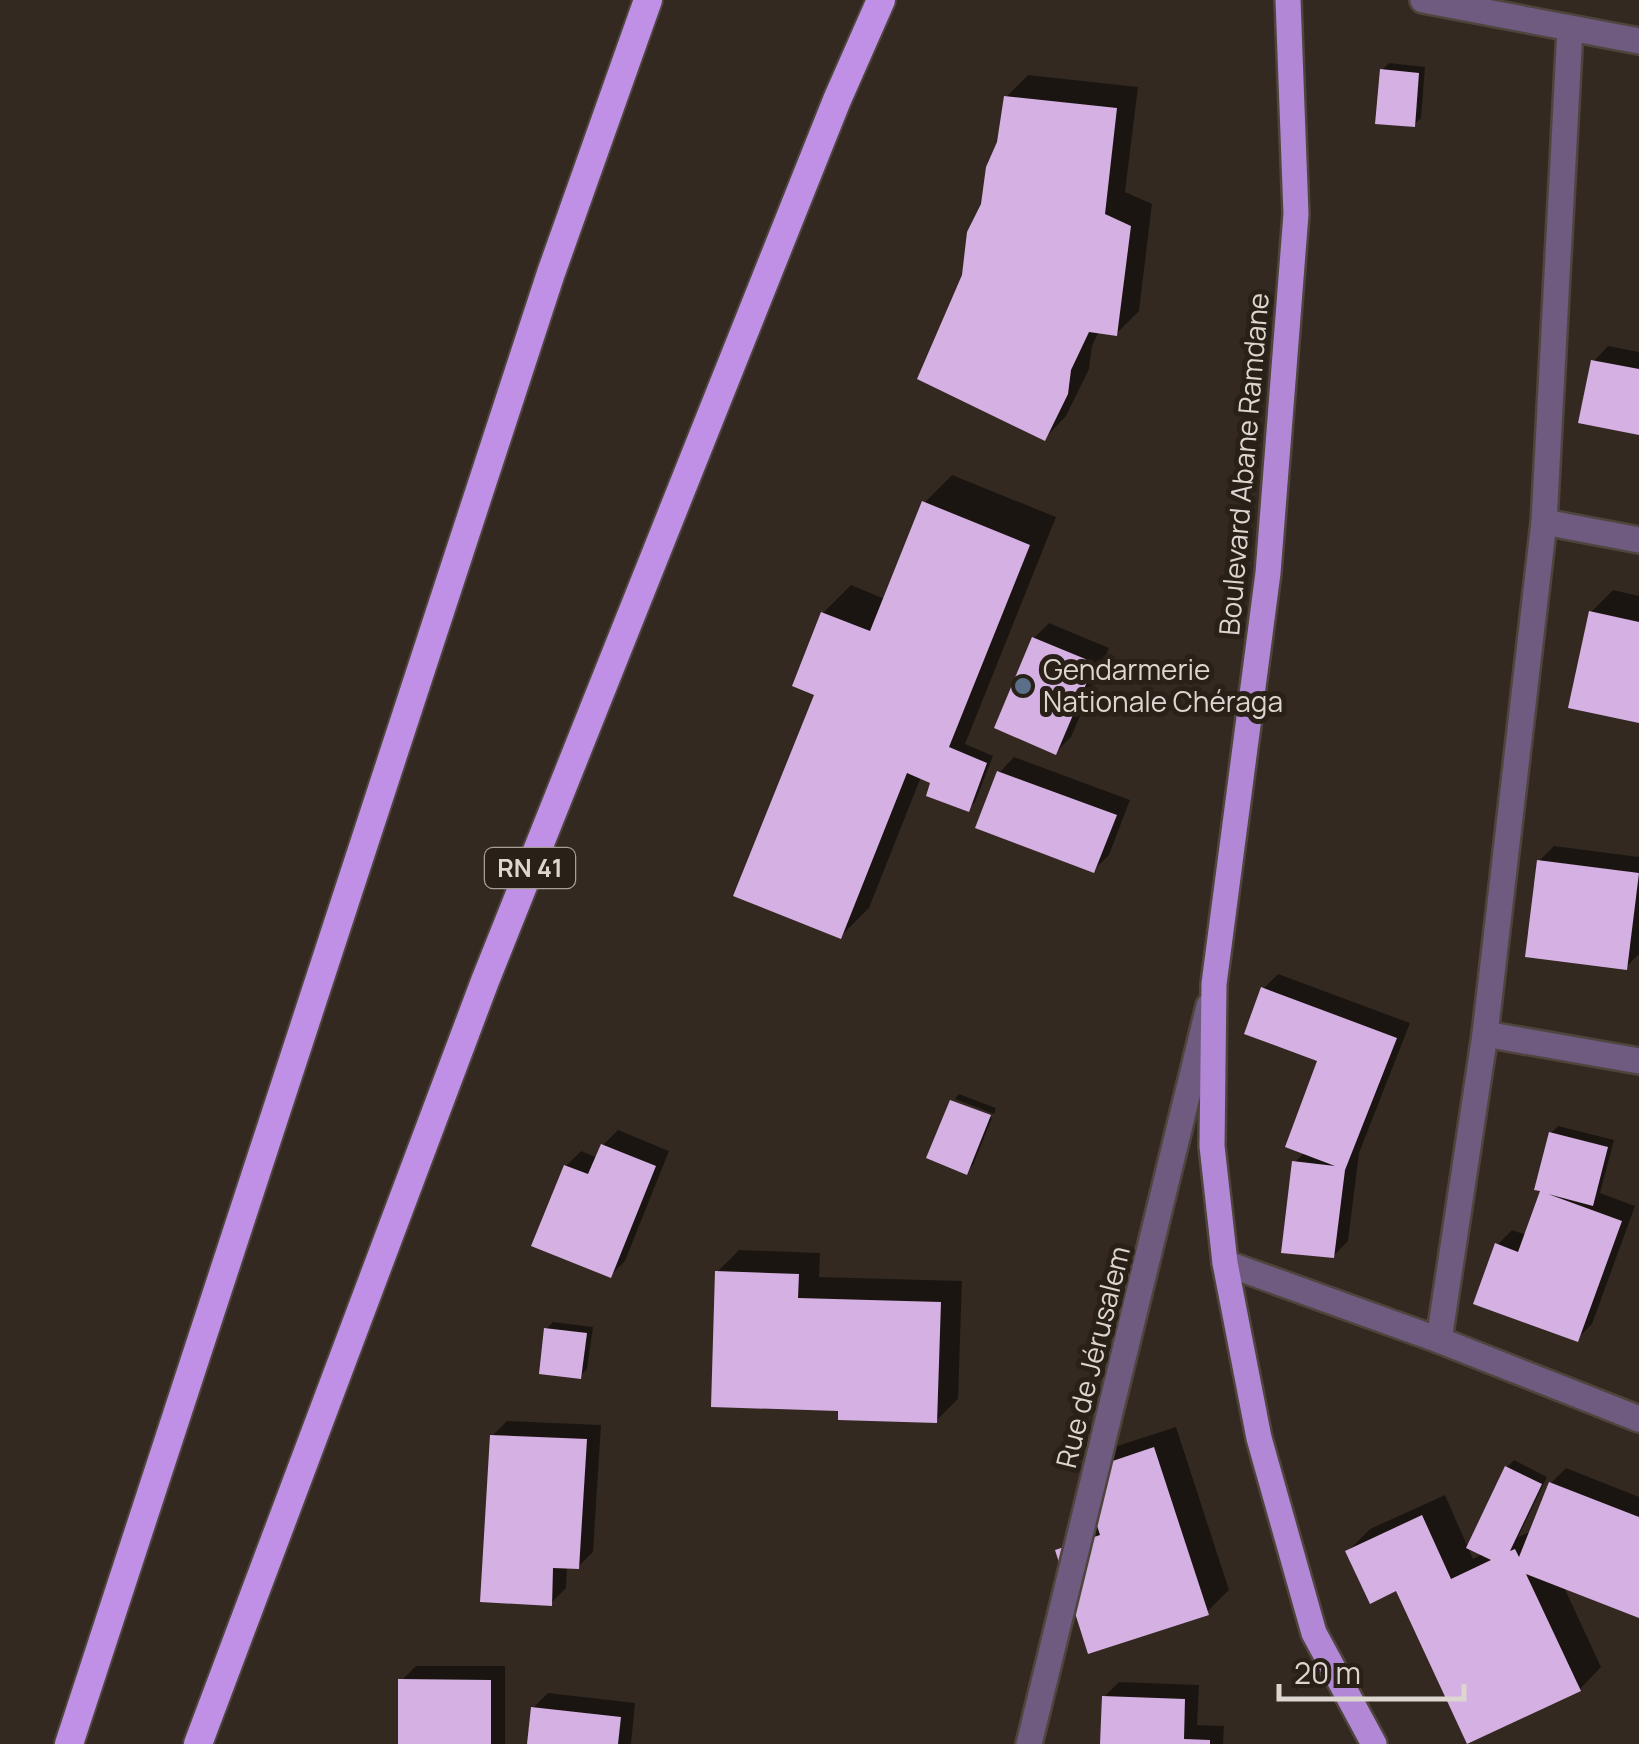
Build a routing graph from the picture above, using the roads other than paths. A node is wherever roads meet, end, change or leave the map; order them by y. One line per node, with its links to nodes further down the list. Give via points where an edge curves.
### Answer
1 (648, 0): 15 (highway, via 539,310)
2 (881, 0): 16 (highway, RN 41, via 486,981)
3 (1288, 0): 9 (main road, Boulevard Abane Ramdane, via 1292,270 1268,573)
4 (1423, 0): 5 (street)
5 (1570, 30): 6 (street); 7 (street)
6 (1639, 40)
7 (1544, 522): 8 (street); 10 (street)
8 (1639, 540)
9 (1214, 984): 12 (main road, Boulevard Abane Ramdane, via 1212,1146); 17 (street, Rue de Jérusalem)
10 (1485, 1034): 11 (street); 13 (street)
11 (1639, 1060)
12 (1224, 1262): 13 (street); 18 (main road, Boulevard Abane Ramdane, via 1259,1438 1314,1633)
13 (1439, 1340): 14 (street)
14 (1639, 1419)
15 (69, 1744)
16 (198, 1744)
17 (1029, 1744)
18 (1374, 1744)

